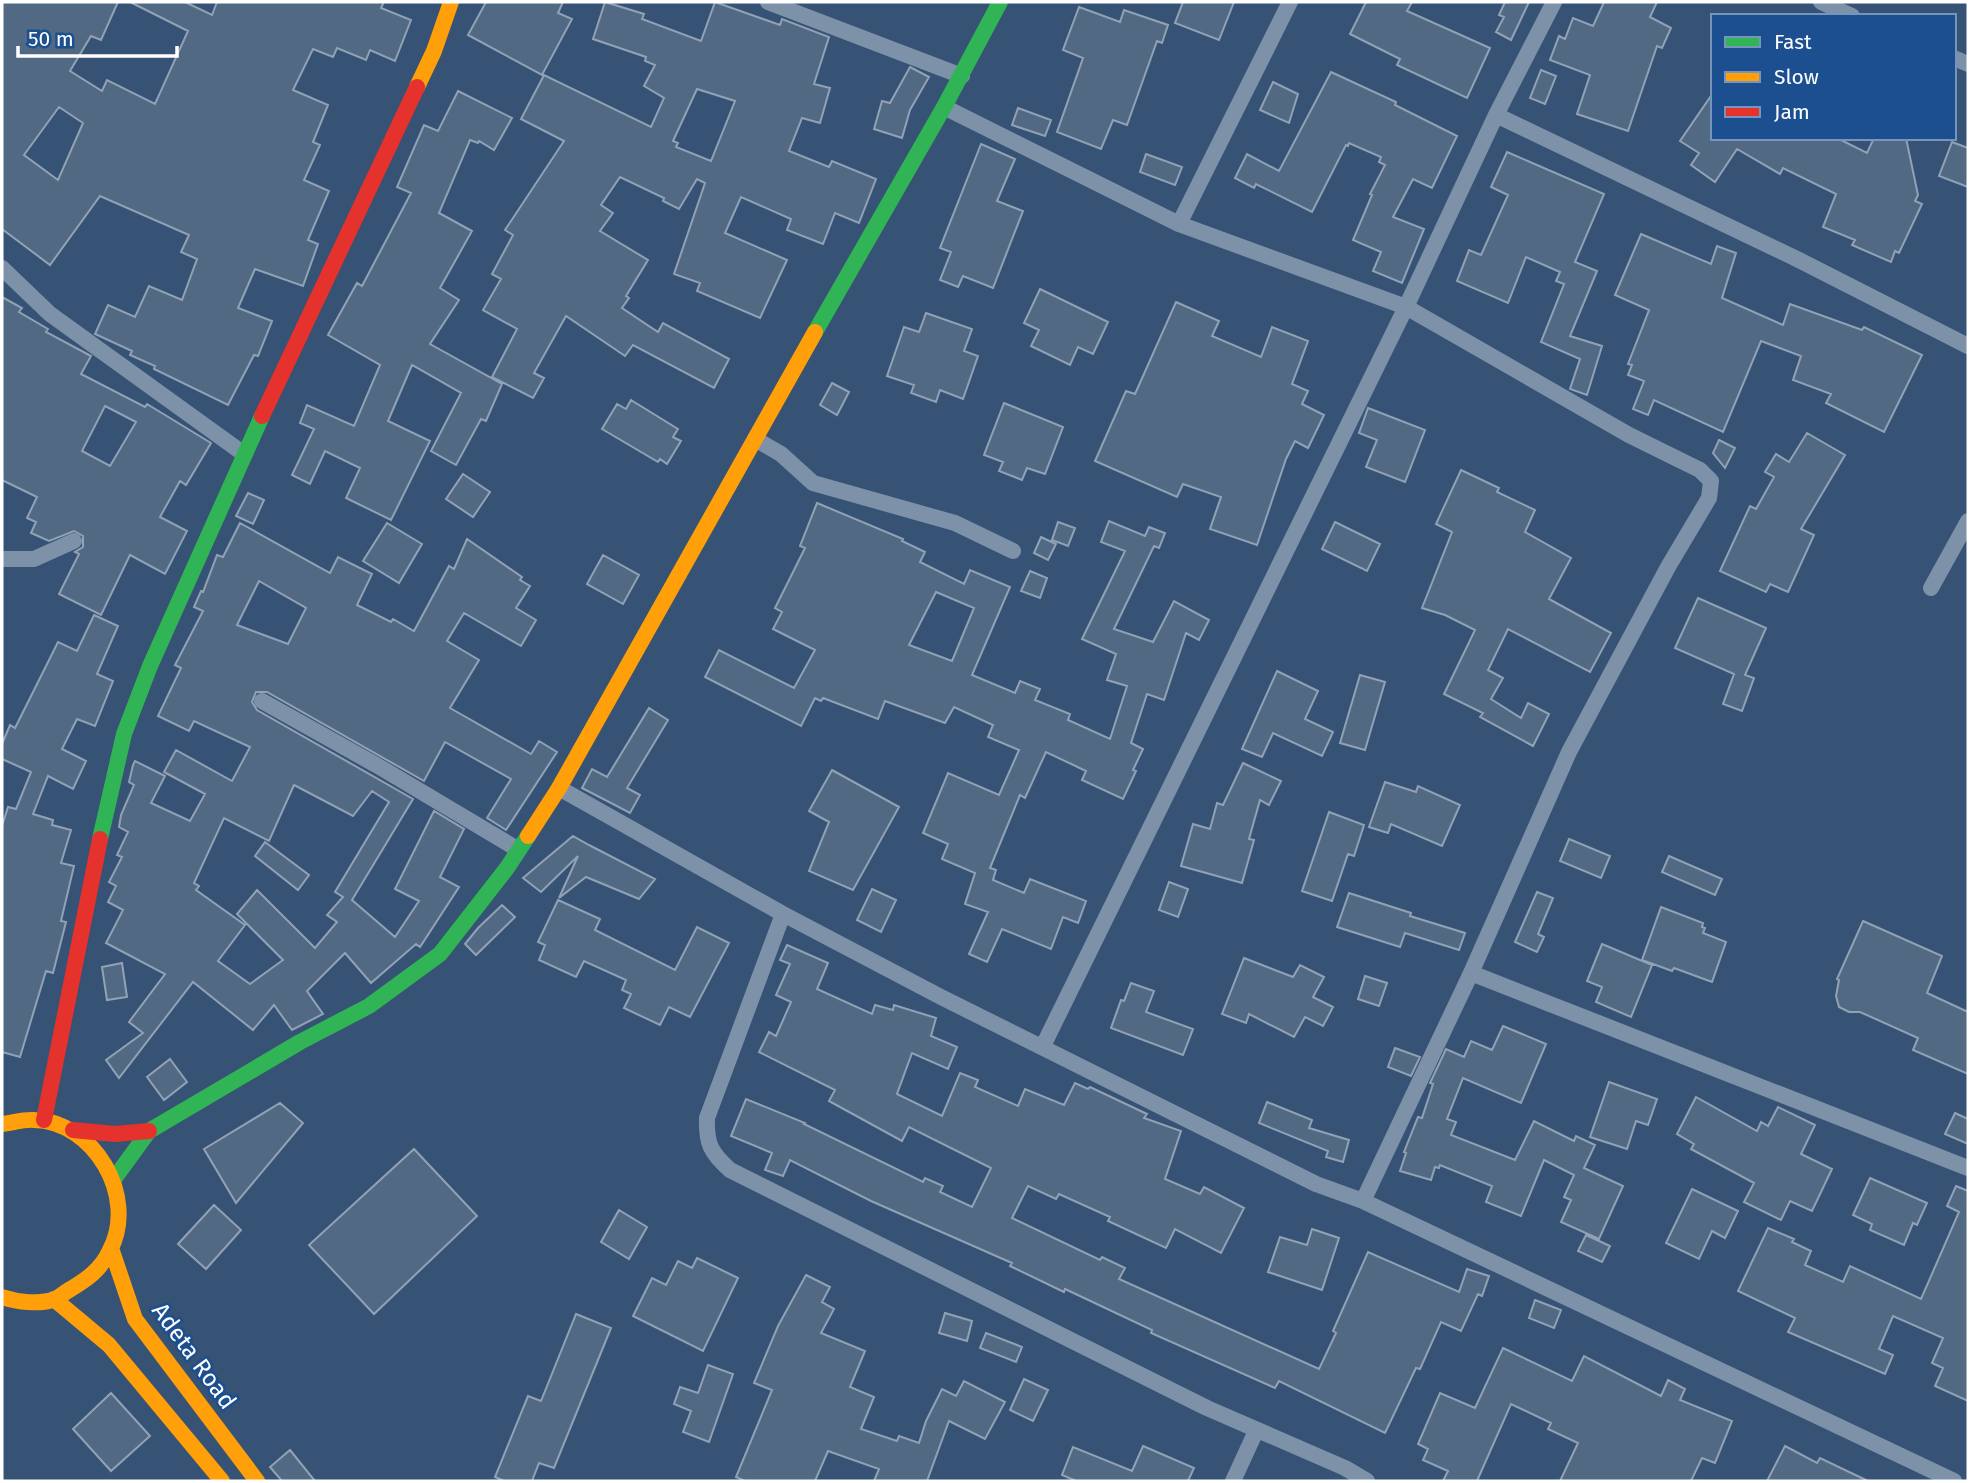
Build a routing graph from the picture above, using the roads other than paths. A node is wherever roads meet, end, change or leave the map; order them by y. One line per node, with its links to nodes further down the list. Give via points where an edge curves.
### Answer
1 (451, 2): 16 (main road, via 434,51)
2 (768, 2): 8 (street)
3 (1000, 2): 8 (main road)
4 (1290, 2): 11 (street)
5 (1554, 2): 10 (street)
6 (1821, 2): 7 (street)
7 (1844, 9)
8 (962, 76): 9 (main road)
9 (944, 107): 11 (street); 15 (main road)
10 (1496, 116): 13 (street); 14 (street)
11 (1179, 224): 13 (street)
12 (2, 268): 16 (street, via 50,314)
13 (1406, 307): 26 (street, via 1629,435 1700,470 1711,481 1709,498 1569,751); 27 (street)
14 (1968, 346)
15 (755, 439): 19 (street, via 781,454 813,483 955,523); 23 (main road)
16 (244, 454): 29 (main road, via 124,734)
17 (1968, 521): 21 (street)
18 (74, 541): 20 (street, via 34,559)
19 (1013, 551)
20 (2, 559)
21 (1931, 588)
22 (262, 701): 24 (street)
23 (559, 788): 24 (main road); 25 (street)
24 (520, 850): 31 (main road, via 440,954 369,1006)
25 (783, 914): 27 (street); 38 (street, via 707,1118 707,1137 715,1157 730,1170)
26 (1472, 973): 32 (street); 34 (street)
27 (1043, 1046): 34 (street, via 1316,1184)
28 (6, 1118): 29 (main road)
29 (44, 1120): 30 (main road)
30 (73, 1130): 31 (main road); 33 (main road, via 96,1149)
31 (149, 1131): 33 (main road)
32 (1968, 1168)
33 (114, 1179): 35 (main road, via 119,1214)
34 (1363, 1201): 43 (street)
35 (111, 1248): 37 (main road, via 91,1277); 40 (main road, Adeta Road, via 135,1319)
36 (2, 1297): 37 (main road, via 11,1301)
37 (54, 1299): 39 (main road, via 109,1345)
38 (1256, 1431): 41 (street); 42 (street)
39 (222, 1481)
40 (257, 1481)
41 (1233, 1481)
42 (1367, 1481)
43 (1954, 1481)

